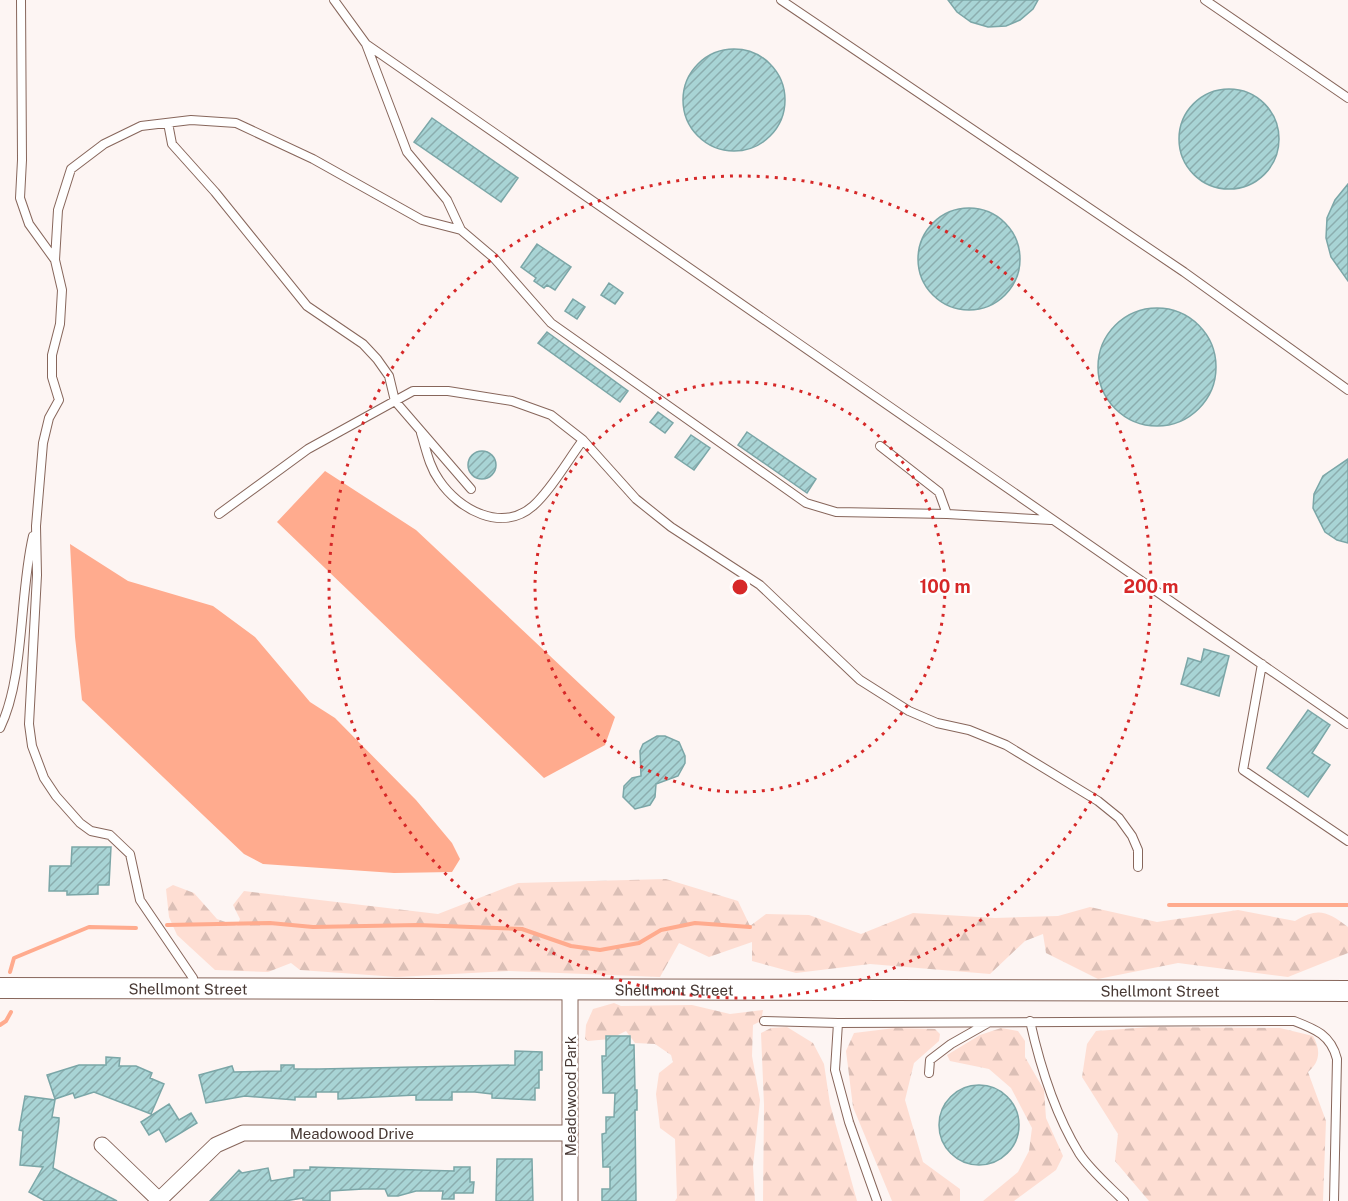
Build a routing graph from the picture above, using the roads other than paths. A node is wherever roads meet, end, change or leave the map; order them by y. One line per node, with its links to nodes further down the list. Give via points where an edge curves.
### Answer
1 (21, 0): 9 (lane, via 20,198 29,224)
2 (334, 0): 5 (lane)
3 (781, 0): 10 (lane, via 1184,272)
4 (1205, 0): 6 (lane)
5 (366, 44): 8 (lane, via 407,152 447,200); 18 (lane)
6 (1348, 98)
7 (168, 123): 8 (lane, via 236,123 314,159 422,220); 9 (lane, via 126,131 71,169 58,210); 11 (lane, via 172,144 307,306 363,344 377,359 389,376)
8 (461, 230): 17 (lane, via 494,258 551,323 806,503 836,512)
9 (55, 260): 19 (lane, via 62,290 52,377 59,400 49,418 43,443)
10 (1348, 390)
11 (395, 402): 12 (lane); 13 (lane, via 413,392 448,392 512,401 552,415); 16 (lane, via 308,448)
12 (421, 432): 13 (lane, via 428,459 452,495 468,508 500,519 514,518 533,506); 15 (lane)
13 (583, 440): 24 (lane, via 636,499 671,527 760,585 860,680 909,711 1006,745 1098,801 1119,818 1132,836 1138,850)
14 (880, 446): 17 (lane, via 939,492)
15 (471, 489)
16 (219, 514)
17 (947, 514): 18 (lane)
18 (1052, 520): 20 (lane)
19 (36, 526): 22 (lane, via 26,567 13,687); 26 (lane, via 29,724 37,763 56,796 80,823 91,831 110,835 130,854 140,900 193,978)
20 (1262, 664): 21 (lane); 23 (lane, via 1243,771)
21 (1348, 724)
22 (0, 728)
23 (1348, 841)
24 (1138, 867)
25 (0, 988): 26 (street, Shellmont Street)
26 (194, 988): 27 (street, Shellmont Street)
27 (570, 991): 28 (street, Shellmont Street); 34 (street, Meadowood Park)
28 (1348, 991)
29 (764, 1021): 32 (lane)
30 (1030, 1021): 31 (lane); 39 (lane, via 1062,1120 1080,1155); 40 (lane, via 1294,1021 1320,1030 1334,1047 1337,1059)
31 (989, 1022): 32 (lane); 33 (lane, via 930,1060)
32 (838, 1023): 38 (lane, via 835,1070)
33 (929, 1073)
34 (570, 1133): 36 (street, Meadowood Drive, via 243,1133 216,1144); 37 (street, Meadowood Park)
35 (102, 1145): 36 (street)
36 (159, 1200)
37 (570, 1201)
38 (877, 1201)
39 (1124, 1201)
40 (1334, 1201)

